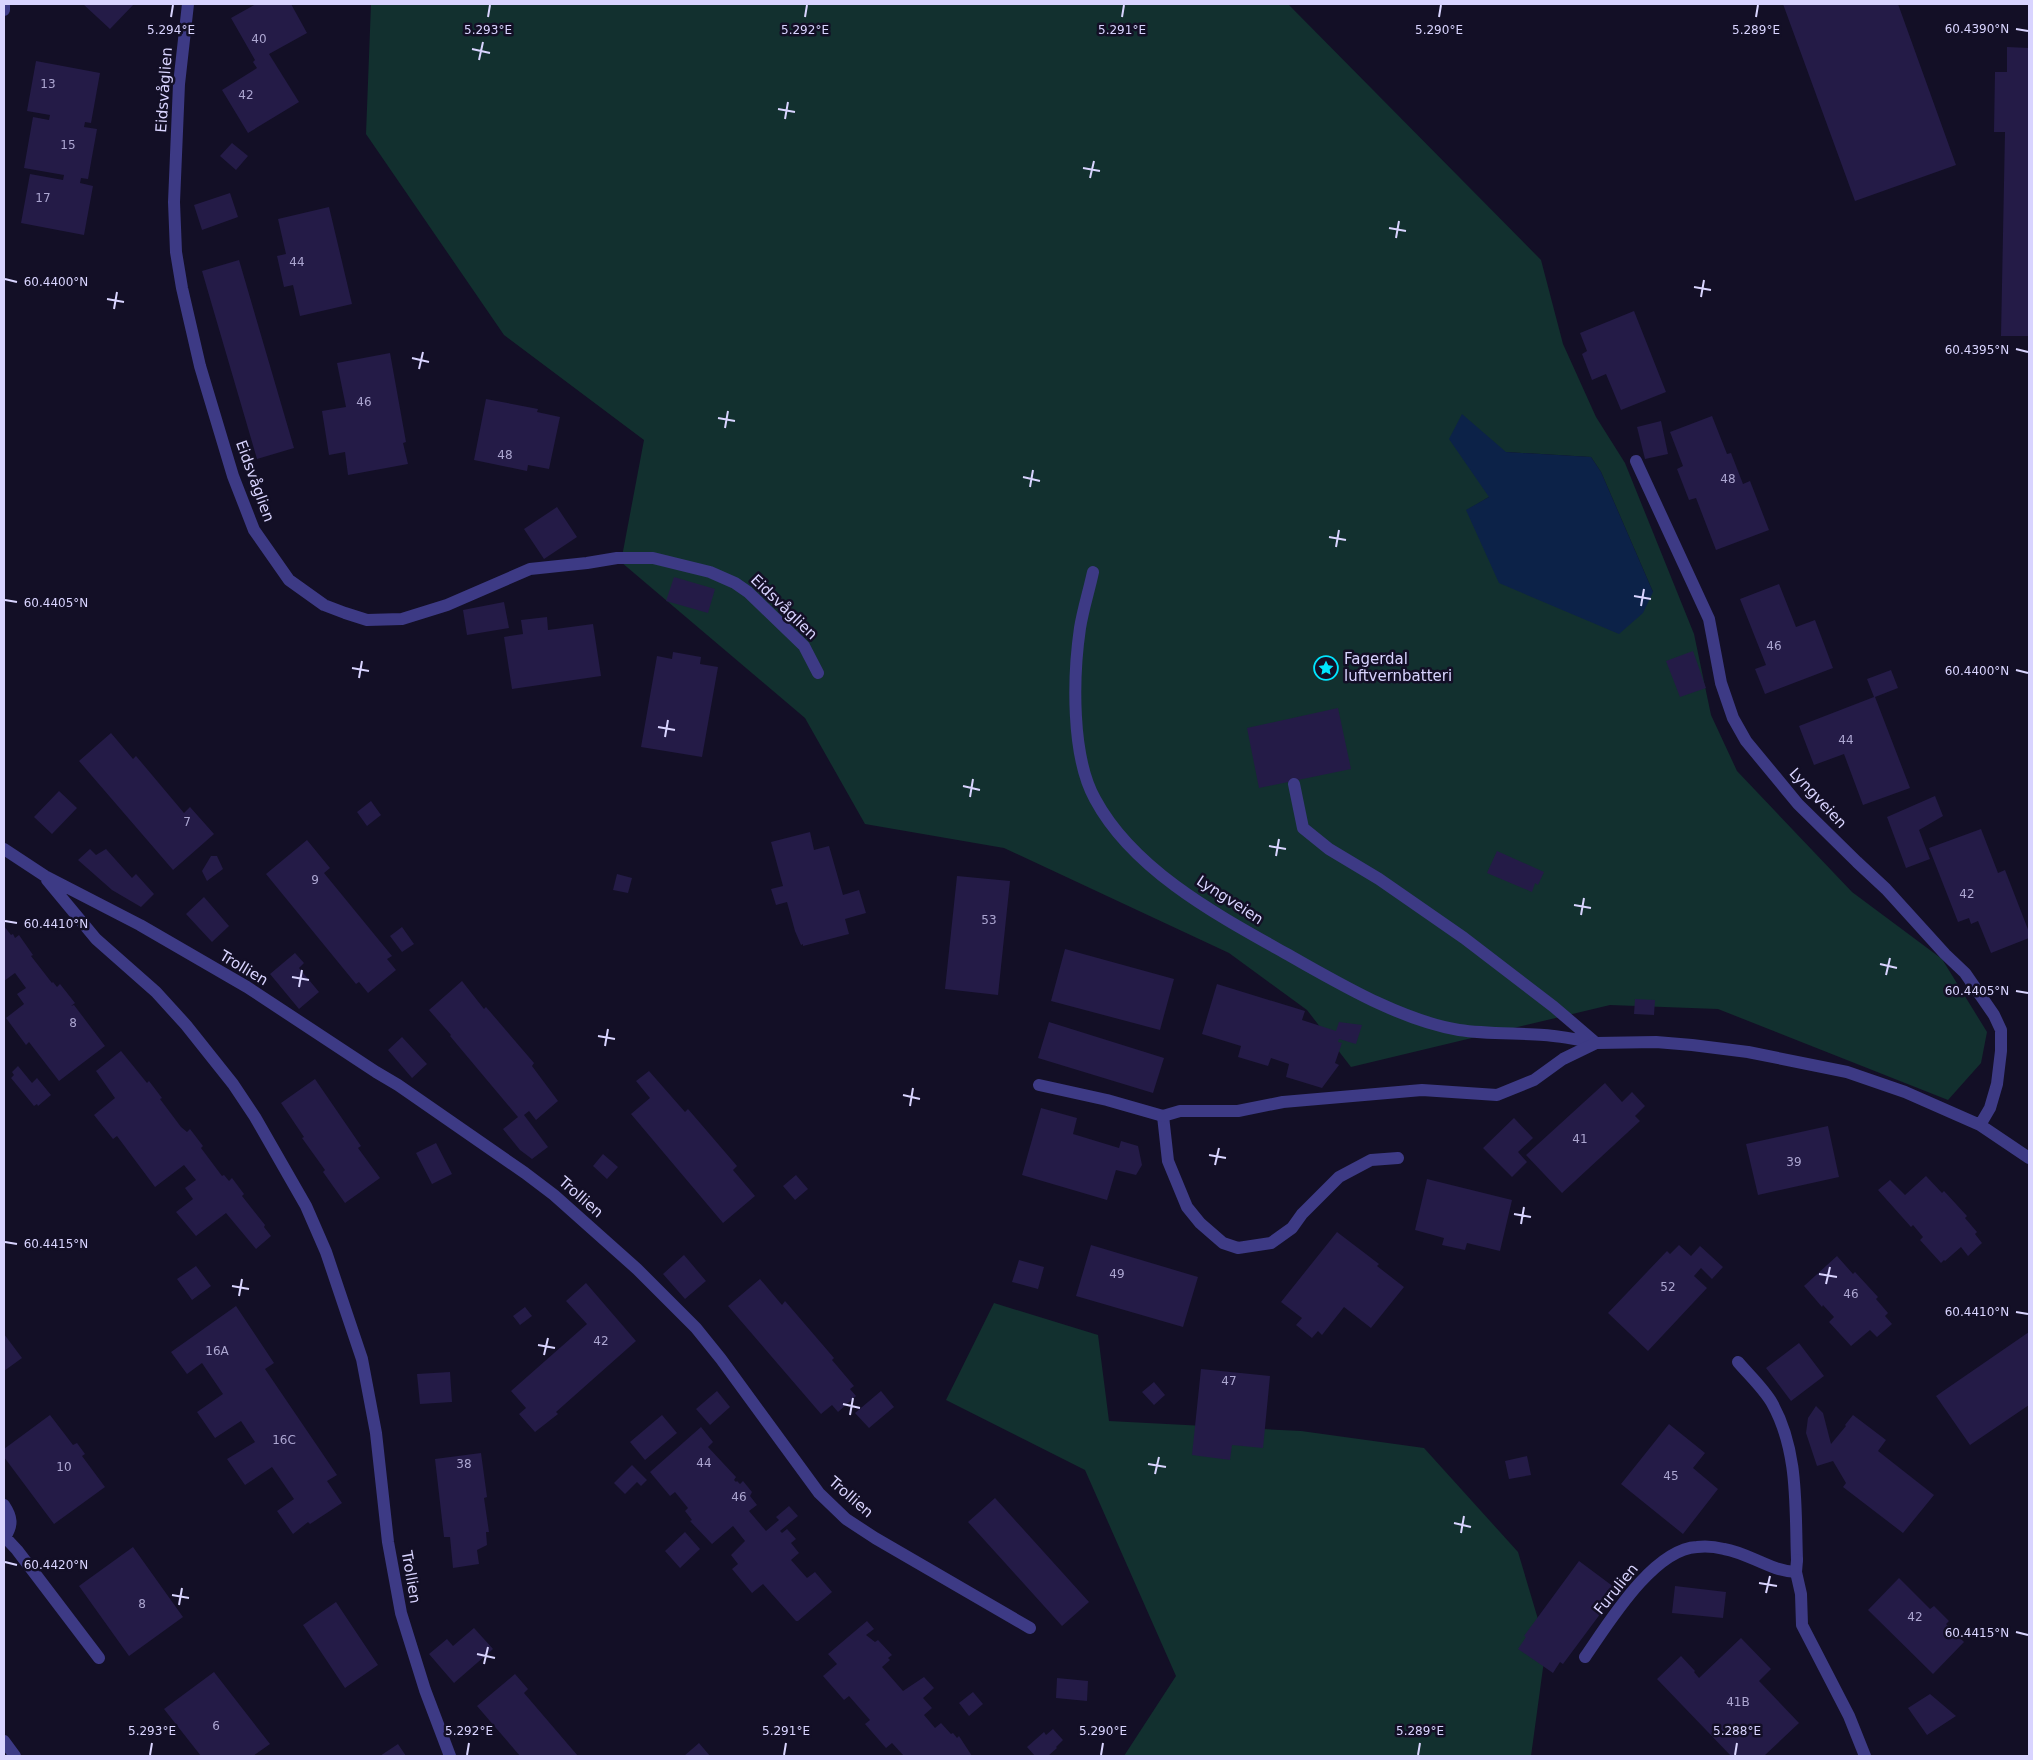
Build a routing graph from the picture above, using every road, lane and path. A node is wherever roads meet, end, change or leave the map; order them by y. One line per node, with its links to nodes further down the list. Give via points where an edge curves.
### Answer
1 (4, 4): 3 (street)
2 (188, 4): 6 (street, Eidsvåglien, via 179,84 174,202 176,252 182,288 200,366 234,476 254,530 290,580 324,605 345,613 367,620 402,619 446,605 530,569 617,558 652,558 710,572 748,592 794,635 808,652)
3 (4, 10)
4 (1636, 461): 13 (street, Lyngveien, via 1709,619 1720,683 1746,742 1798,804 1886,889 1964,973 1994,1015 2000,1030 2001,1051 1997,1084 1990,1108)
5 (1093, 572): 10 (street, Lyngveien, via 1079,637 1076,698 1084,771 1094,798 1114,828 1146,863 1195,899 1255,936 1385,1006 1459,1030 1546,1035)
6 (818, 673)
7 (1294, 784): 10 (street, via 1304,828 1329,849 1464,938)
8 (4, 849): 9 (street, Trollien)
9 (40, 872): 20 (street, Trollien, via 247,987 398,1084 519,1168 603,1238 696,1328 819,1494 846,1519); 25 (street, Trollien, via 96,939 156,992 233,1084 306,1206 326,1252 362,1359 376,1433 388,1542 401,1613)
10 (1596, 1043): 12 (street, Lyngveien, via 1563,1059 1534,1080 1497,1095 1413,1091 1283,1102 1238,1111 1180,1111); 13 (street, Lyngveien, via 1692,1045 1819,1066 1906,1092)
11 (1039, 1085): 12 (street, Lyngveien)
12 (1164, 1116): 14 (street, via 1168,1161 1187,1207 1223,1243 1238,1248 1271,1243 1292,1228 1339,1177 1371,1160)
13 (1980, 1124): 15 (street, Lyngveien)
14 (1398, 1158)
15 (2029, 1158)
16 (1738, 1362): 19 (street, via 1772,1403 1784,1433 1794,1472)
17 (4, 1505): 18 (street, via 11,1522)
18 (4, 1537): 22 (street)
19 (1796, 1566): 21 (street, Furulien, via 1784,1571 1725,1549 1696,1546 1681,1551 1650,1572); 26 (street, via 1802,1625 1850,1716)
20 (1030, 1628)
21 (1585, 1656)
22 (99, 1658)
23 (4, 1741): 24 (street)
24 (15, 1756)
25 (450, 1756)
26 (1865, 1756)

